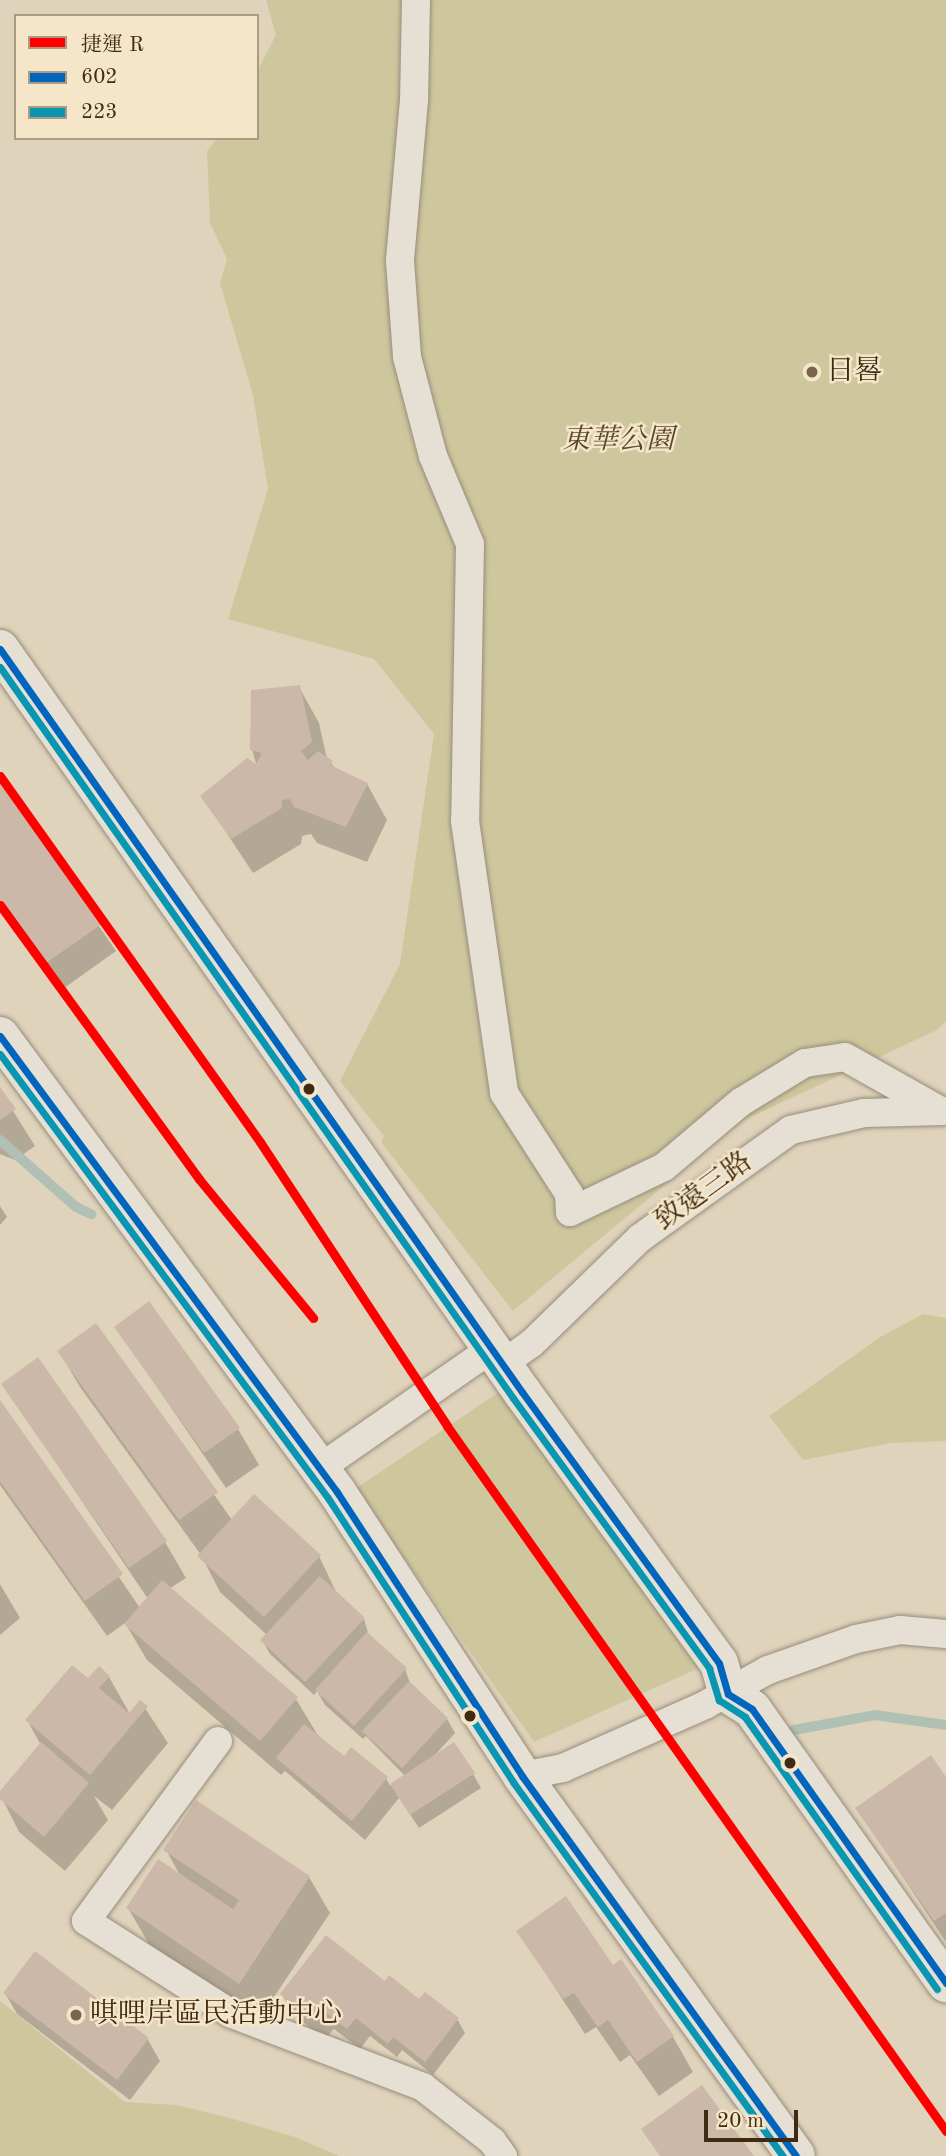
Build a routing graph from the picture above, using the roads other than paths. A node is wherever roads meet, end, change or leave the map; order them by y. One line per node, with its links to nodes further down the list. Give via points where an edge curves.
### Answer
1 (416, 0): 4 (street, via 414,100 400,261 407,357 433,456 470,544 465,821 504,1093 569,1194 569,1212 664,1167 741,1102 805,1063 845,1057)
2 (0, 649): 5 (street)
3 (0, 1036): 6 (street)
4 (943, 1111): 5 (street, 致遠三路, via 864,1113 790,1130 640,1238 531,1344)
5 (497, 1357): 6 (street, 致遠三路); 8 (street, via 719,1663)
6 (320, 1468): 10 (street)
7 (946, 1634): 8 (street, via 900,1630 856,1639 768,1670)
8 (728, 1694): 10 (street, via 563,1768); 11 (street, via 752,1709)
9 (218, 1741): 12 (street, via 86,1921 232,2014 423,2087 492,2141)
10 (522, 1776): 13 (street)
11 (946, 1983)
12 (503, 2156)
13 (796, 2156)

